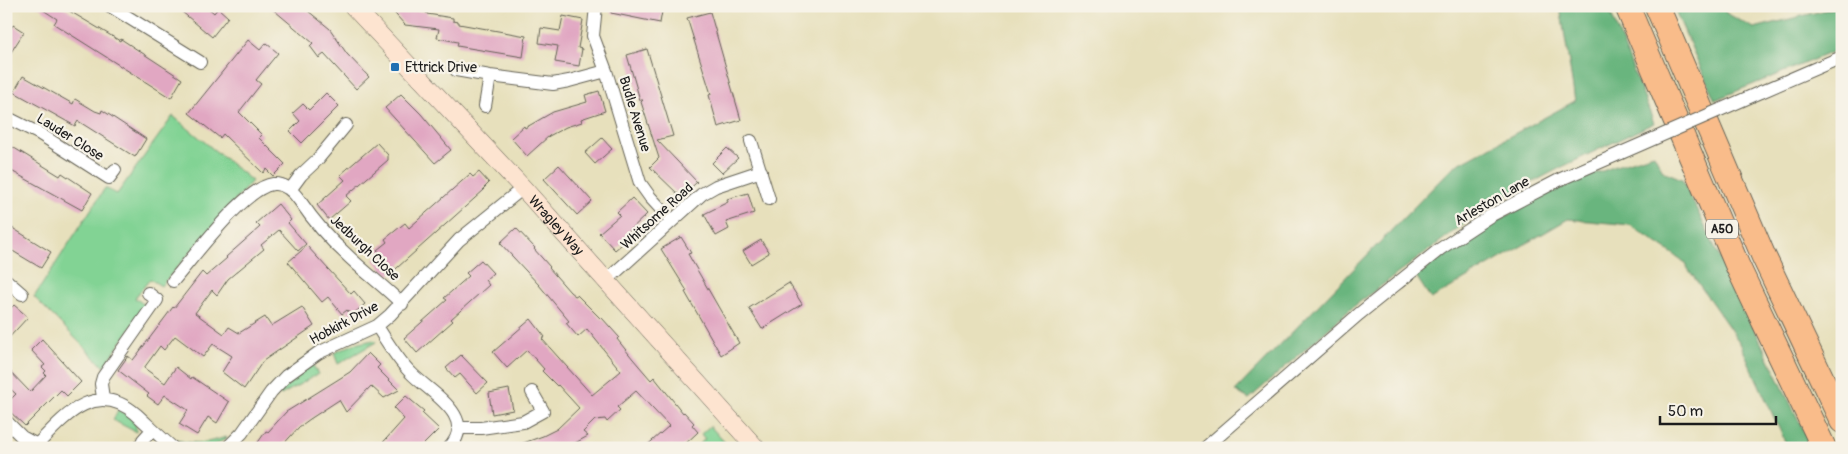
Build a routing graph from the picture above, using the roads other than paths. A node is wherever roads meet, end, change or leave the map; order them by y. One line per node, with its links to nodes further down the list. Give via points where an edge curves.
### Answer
1 (110, 6): 7 (street)
2 (353, 6): 17 (street, Wragley Way)
3 (596, 6): 9 (street, Budle Avenue, via 593,36)
4 (1627, 6): 41 (highway, A50, via 1738,267)
5 (1657, 6): 31 (highway, A50, via 1763,255)
6 (1842, 57): 40 (street, Arleston Lane, bridge, via 1561,179 1490,216 1440,249 1359,314)
7 (200, 62)
8 (456, 70): 10 (street)
9 (606, 71): 10 (street, via 553,84); 20 (street, Budle Avenue, via 640,183)
10 (490, 76): 11 (street)
11 (485, 106)
12 (6, 117): 15 (street, Lauder Close, via 40,134 109,178)
13 (346, 125): 18 (street)
14 (751, 141): 16 (street)
15 (115, 170)
16 (761, 171): 19 (street); 20 (street, Whitsome Road, via 716,186)
17 (523, 188): 22 (street, Wragley Way); 26 (street, Hobkirk Drive, via 459,240)
18 (290, 190): 23 (street, via 282,184 271,184 256,191 221,224); 26 (street, Jedburgh Close, via 343,252)
19 (769, 199)
20 (672, 221): 22 (street, Whitsome Road)
21 (6, 280): 25 (street)
22 (607, 280): 39 (street, Wragley Way)
23 (173, 281)
24 (148, 293): 29 (street, via 157,300 103,376)
25 (22, 294)
26 (402, 304): 27 (street, Hobkirk Drive)
27 (377, 326): 32 (street, via 412,374 455,414); 37 (street, Hobkirk Drive, via 318,353 286,376)
28 (532, 392): 32 (street, via 543,411 523,422)
29 (103, 398): 33 (street, via 134,412); 34 (street, via 83,404 64,416)
30 (6, 421): 34 (street)
31 (1842, 421)
32 (459, 428): 38 (street)
33 (152, 430): 35 (street); 36 (street)
34 (38, 447)
35 (140, 448)
36 (173, 448)
37 (227, 448)
38 (449, 448)
39 (756, 448)
40 (1205, 448)
41 (1824, 448)

